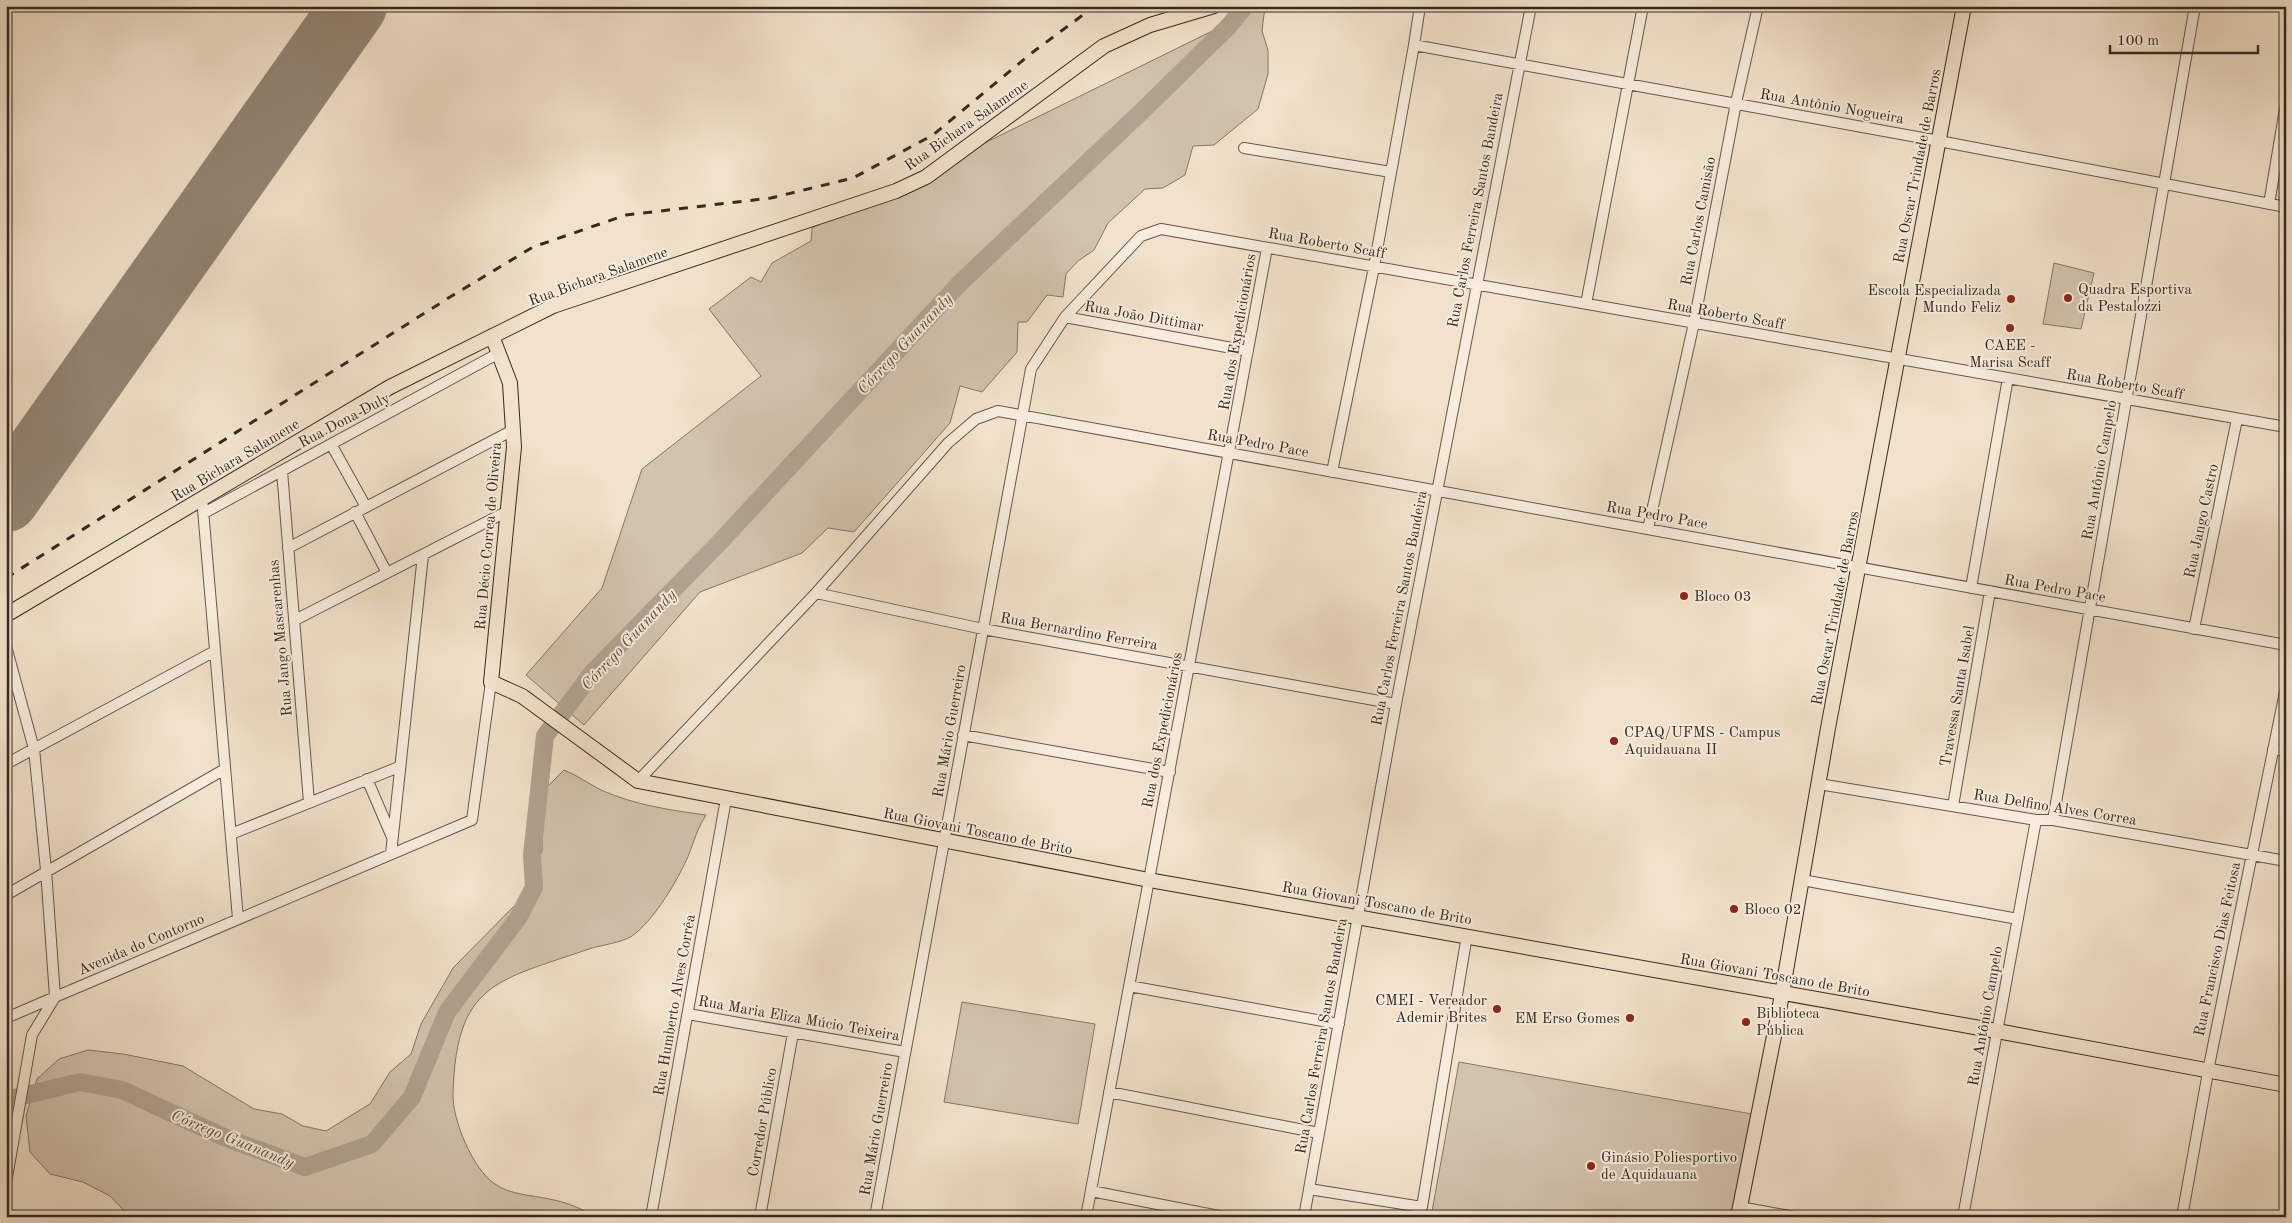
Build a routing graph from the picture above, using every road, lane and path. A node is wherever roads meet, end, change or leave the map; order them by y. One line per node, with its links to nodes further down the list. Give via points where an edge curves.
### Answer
1 (1214, 6): 25 (main road, Rua Bichara Salamene, via 1150,25 1104,46 926,177 896,191 553,306)
2 (1420, 6): 8 (street)
3 (1531, 6): 9 (street, Rua Carlos Ferreira Santos Bandeira)
4 (1643, 6): 10 (street)
5 (1758, 6): 11 (street, Rua Carlos Camisão)
6 (1964, 6): 13 (main road, Rua Oscar Trindade de Barros)
7 (2195, 6): 16 (street, Rua Antônio Campelo)
8 (1414, 45): 9 (street, Rua Antônio Nogueira); 15 (street)
9 (1520, 63): 10 (street, Rua Antônio Nogueira); 21 (street, Rua Carlos Ferreira Santos Bandeira)
10 (1628, 83): 11 (street, Rua Antônio Nogueira); 22 (street)
11 (1736, 103): 13 (street, Rua Antônio Nogueira); 24 (street, Rua Carlos Camisão)
12 (2286, 103): 17 (street)
13 (1939, 141): 16 (street, Rua Antônio Nogueira); 28 (main road, Rua Oscar Trindade de Barros)
14 (1244, 148): 15 (street)
15 (1391, 172): 20 (street)
16 (2164, 184): 17 (street, Rua Antônio Nogueira); 31 (street, Rua Antônio Campelo)
17 (2269, 204): 18 (street, Rua Antônio Nogueira)
18 (2286, 207)
19 (1267, 248): 20 (street, Rua Roberto Scaff); 23 (street, Rua Roberto Scaff, via 1161,229 1141,236); 26 (street, Rua dos Expedicionários)
20 (1374, 267): 21 (street, Rua Roberto Scaff); 39 (street)
21 (1476, 285): 22 (street, Rua Roberto Scaff); 40 (street, Rua Carlos Ferreira Santos Bandeira)
22 (1586, 304): 24 (street, Rua Roberto Scaff)
23 (1065, 317): 26 (street, Rua João Dittimar); 29 (street, Rua João Dittimar)
24 (1694, 323): 28 (street, Rua Roberto Scaff); 46 (street, Rua Carlos Camisão)
25 (492, 336): 27 (main road, Rua Décio Correa de Oliveira); 41 (main road, Rua Bichara Salamene, via 390,387)
26 (1248, 351): 37 (street, Rua dos Expedicionários)
27 (499, 353): 35 (main road, Rua Décio Correa de Oliveira, via 510,383); 36 (street, Rua Dona Duly)
28 (1896, 359): 30 (street, Rua Roberto Scaff); 49 (main road, Rua Oscar Trindade de Barros)
29 (1031, 369): 32 (street, Rua Mário Guerreiro)
30 (2008, 378): 31 (street, Rua Roberto Scaff); 51 (street)
31 (2126, 399): 33 (street, Rua Roberto Scaff); 54 (street, Rua Antônio Campelo)
32 (1022, 416): 37 (street, Rua Pedro Pace); 53 (street, Rua Pedro Pace, via 998,411 976,419 948,443); 57 (street, Rua Mário Guerreiro)
33 (2237, 419): 34 (street, Rua Roberto Scaff); 58 (street, Rua Jango Castro)
34 (2286, 427)
35 (513, 430): 42 (street); 43 (main road, Rua Décio Correa de Oliveira)
36 (331, 444): 38 (street, Rua Dona Duly); 42 (street)
37 (1230, 454): 39 (street, Rua Pedro Pace); 62 (street, Rua dos Expedicionários)
38 (282, 471): 45 (street, Rua Dona Duly); 47 (street, Rua Jango Mascarenhas)
39 (1332, 472): 40 (street, Rua Pedro Pace)
40 (1436, 490): 46 (street, Rua Pedro Pace); 65 (street, Rua Carlos Ferreira Santos Bandeira)
41 (202, 498): 45 (street); 55 (main road, Rua Bichara Salamene)
42 (366, 507): 44 (street)
43 (508, 511): 48 (street); 63 (main road, Rua Décio Correa de Oliveira)
44 (355, 512): 47 (street); 50 (street)
45 (204, 513): 61 (street)
46 (1648, 529): 49 (street, Rua Pedro Pace)
47 (288, 548): 56 (street, Rua Jango Mascarenhas)
48 (423, 555): 50 (street); 71 (street)
49 (1859, 568): 51 (street, Rua Pedro Pace); 76 (main road, Rua Oscar Trindade de Barros)
50 (387, 573): 56 (street)
51 (1971, 588): 52 (street, Rua Pedro Pace)
52 (1990, 591): 54 (street, Rua Pedro Pace); 79 (street, Travessa Santa Isabel)
53 (816, 593): 57 (street, Rua Bernardino Ferreira); 75 (street, Rua Pedro Pace)
54 (2090, 610): 58 (street, Rua Pedro Pace); 81 (street, Rua Antônio Campelo)
55 (6, 615)
56 (295, 620): 78 (street, Rua Jango Mascarenhas)
57 (983, 629): 62 (street, Rua Bernardino Ferreira); 66 (street, Rua Mário Guerreiro)
58 (2194, 629): 59 (street, Rua Pedro Pace)
59 (2286, 645)
60 (6, 646): 67 (street)
61 (215, 650): 67 (street); 72 (street)
62 (1190, 666): 65 (street, Rua Bernardino Ferreira); 73 (street, Rua dos Expedicionários)
63 (490, 682): 75 (main road, Rua Giovani Toscano de Brito, via 527,699); 85 (street, Avenida do Contorno, via 472,820)
64 (2286, 687): 68 (street, Rua Francisco Dias Feitosa)
65 (1396, 704): 92 (street, Rua Carlos Ferreira Santos Bandeira)
66 (963, 735): 73 (street); 84 (street, Rua Mário Guerreiro)
67 (34, 749): 70 (street); 88 (street)
68 (2273, 749): 69 (street); 86 (street, Rua Francisco Dias Feitosa)
69 (2286, 751)
70 (6, 764)
71 (399, 767): 74 (street); 83 (street)
72 (225, 769): 82 (street); 88 (street)
73 (1170, 772): 89 (street, Rua dos Expedicionários)
74 (366, 779): 78 (street); 83 (street)
75 (638, 781): 77 (main road, Rua Giovani Toscano de Brito)
76 (1819, 784): 79 (street, Rua Delfino Alves Correa); 90 (main road, Rua Oscar Trindade de Barros)
77 (726, 799): 84 (main road, Rua Giovani Toscano de Brito); 99 (street, Rua Humberto Alves Corrêa)
78 (309, 802): 82 (street)
79 (1953, 806): 80 (street, Rua Delfino Alves Correa)
80 (2036, 820): 81 (street, Rua Delfino Alves Correa); 94 (street, Rua Antônio Campelo)
81 (2053, 820): 86 (street, Rua Delfino Alves Correa)
82 (231, 834): 93 (street)
83 (392, 838): 85 (street)
84 (944, 842): 89 (main road, Rua Giovani Toscano de Brito); 104 (street, Rua Mário Guerreiro)
85 (391, 854): 93 (street, Avenida do Contorno)
86 (2252, 855): 87 (street, Rua Delfino Alves Correa); 105 (street, Rua Francisco Dias Feitosa)
87 (2286, 861)
88 (46, 870): 91 (street); 98 (street)
89 (1150, 880): 92 (main road, Rua Giovani Toscano de Brito); 96 (street, Rua dos Expedicionários)
90 (1802, 880): 94 (street); 97 (main road, Rua Oscar Trindade de Barros)
91 (6, 895)
92 (1358, 916): 95 (main road, Rua Giovani Toscano de Brito); 101 (street, Rua Carlos Ferreira Santos Bandeira)
93 (238, 919): 98 (street, Avenida do Contorno)
94 (2018, 919): 102 (street, Rua Antônio Campelo)
95 (1467, 936): 97 (main road, Rua Giovani Toscano de Brito); 110 (street, via 1422,1207)
96 (1129, 986): 101 (street); 107 (street, Rua dos Expedicionários)
97 (1781, 993): 102 (main road, Rua Giovani Toscano de Brito); 112 (main road, Rua Oscar Trindade de Barros)
98 (55, 997): 100 (street, Avenida do Contorno); 109 (street, via 32,1035)
99 (688, 1014): 103 (street, Rua Maria Eliza Múcio Teixeira); 113 (street, Rua Humberto Alves Corrêa)
100 (6, 1018)
101 (1339, 1024): 108 (street, Rua Carlos Ferreira Santos Bandeira)
102 (1997, 1031): 105 (main road, Rua Giovani Toscano de Brito); 120 (street, Rua Antônio Campelo)
103 (793, 1033): 104 (street, Rua Maria Eliza Múcio Teixeira); 114 (street, Corredor Público)
104 (905, 1052): 115 (street, Rua Mário Guerreiro)
105 (2208, 1071): 106 (main road, Rua Giovani Toscano de Brito); 121 (street, Rua Francisco Dias Feitosa)
106 (2286, 1085)
107 (1109, 1092): 108 (street); 111 (street, Rua dos Expedicionários)
108 (1319, 1133): 110 (street, Rua Carlos Ferreira Santos Bandeira)
109 (6, 1183)
110 (1309, 1189): 118 (street, Rua Carlos Ferreira Santos Bandeira)
111 (1091, 1191): 116 (street, Rua dos Expedicionários); 117 (street)
112 (1739, 1212): 119 (street)
113 (651, 1217)
114 (760, 1217)
115 (875, 1217)
116 (1086, 1217)
117 (1224, 1217)
118 (1304, 1217)
119 (1795, 1217)
120 (1963, 1217)
121 (2182, 1217)

